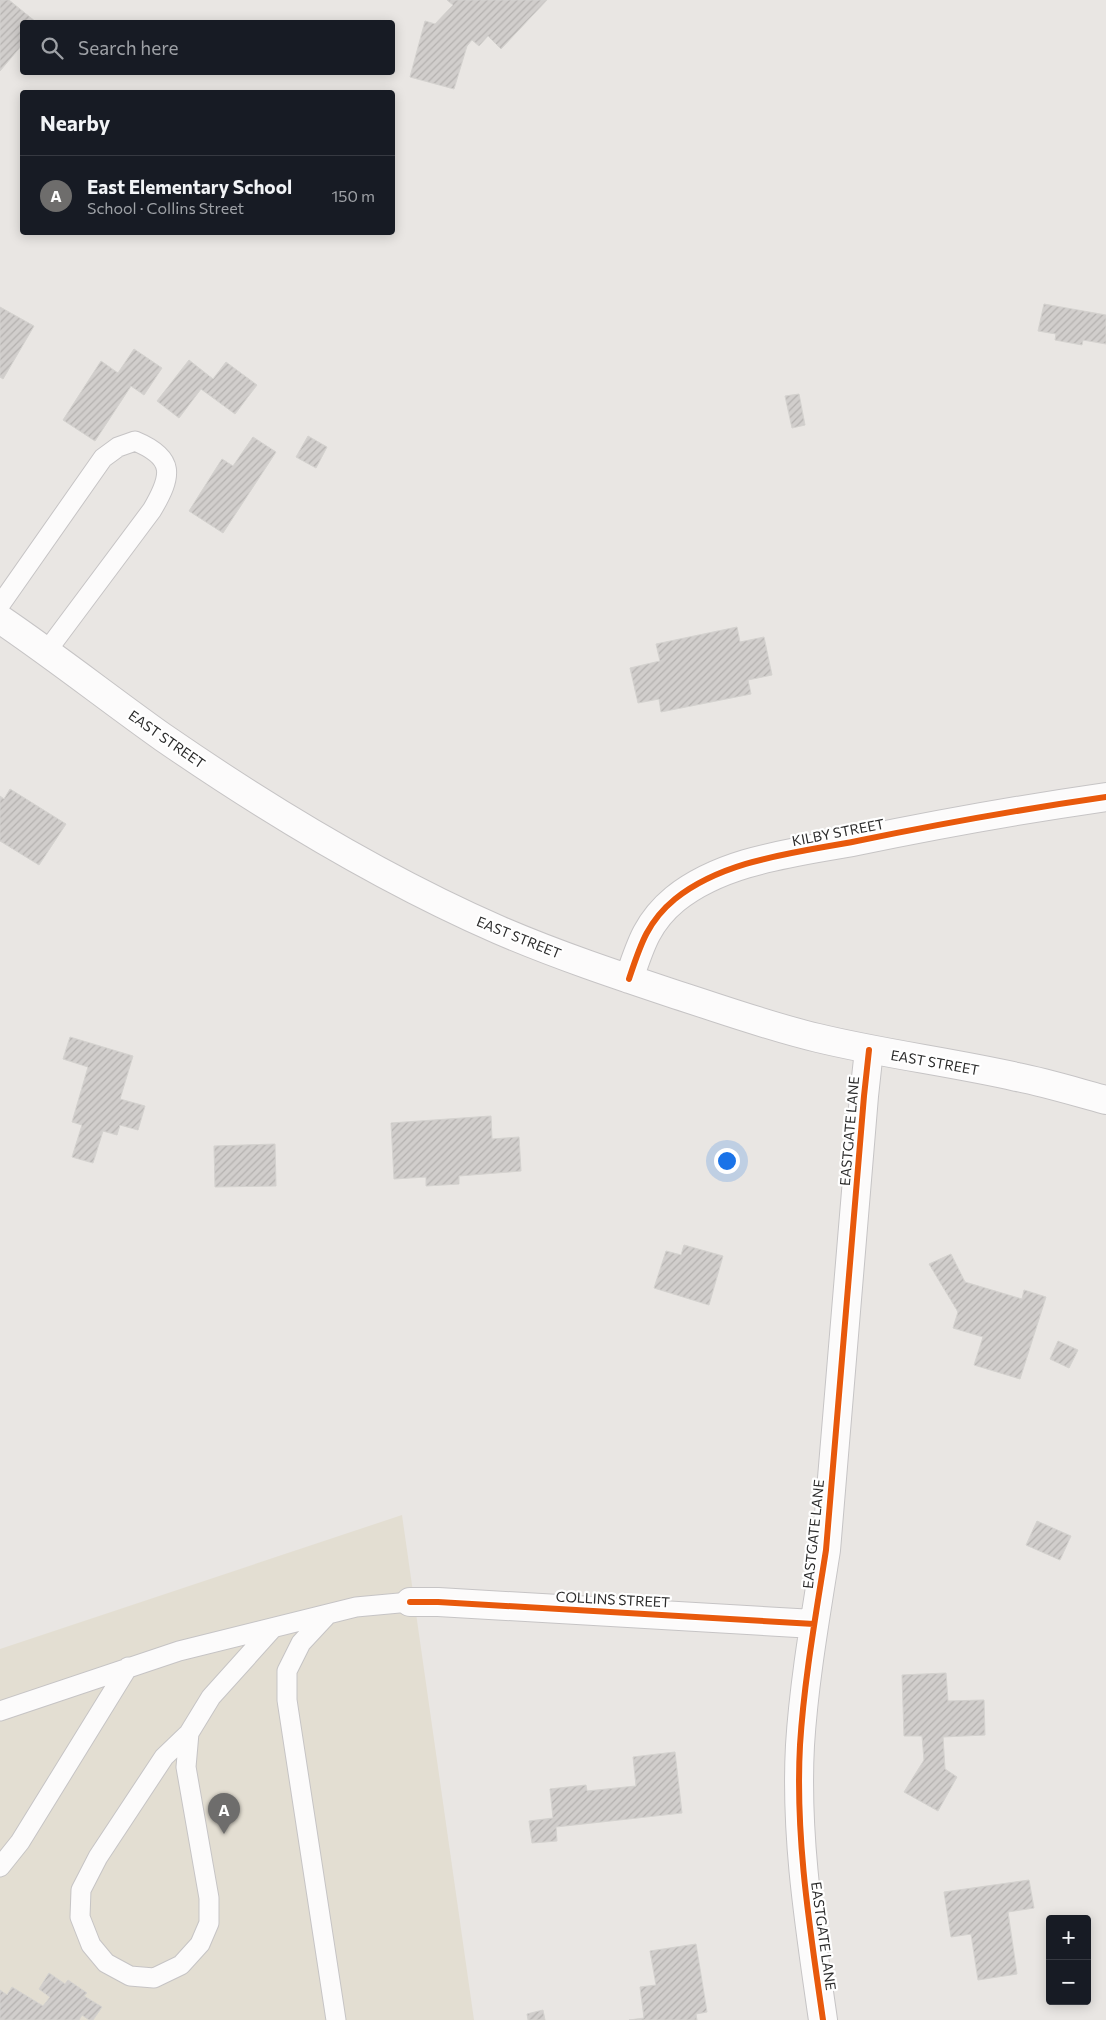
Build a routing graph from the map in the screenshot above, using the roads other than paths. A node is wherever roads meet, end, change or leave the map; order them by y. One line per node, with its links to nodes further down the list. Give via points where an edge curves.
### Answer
1 (0, 605): 3 (lane, via 103,458 118,447 135,441 153,448 165,463 167,478 161,494)
2 (0, 619): 3 (street, EAST STREET)
3 (46, 652): 5 (street, EAST STREET, via 218,775 329,845 501,931)
4 (1106, 797): 5 (street, KILBY STREET, via 878,836 768,858 721,873 685,892 655,919 644,936)
5 (629, 979): 6 (street, EAST STREET, via 744,1017)
6 (869, 1050): 7 (street, EAST STREET, via 1018,1077); 10 (street, EASTGATE LANE, via 826,1550)
7 (1106, 1100)
8 (410, 1602): 9 (lane, via 356,1606); 10 (street, COLLINS STREET)
9 (328, 1614): 11 (lane); 16 (lane, via 301,1643 287,1671 287,1700)
10 (814, 1624): 17 (street, EASTGATE LANE, via 800,1746 800,1803 802,1863)
11 (273, 1628): 12 (lane); 14 (lane, via 211,1697)
12 (128, 1667): 13 (lane); 15 (lane, via 20,1842)
13 (0, 1710)
14 (189, 1732): 14 (lane, via 164,1757 98,1857 82,1890 80,1917 91,1945 106,1962 130,1976 154,1978 181,1965 200,1944 209,1922 209,1898 186,1767)
15 (0, 1867)
16 (336, 2020)
17 (824, 2020)

